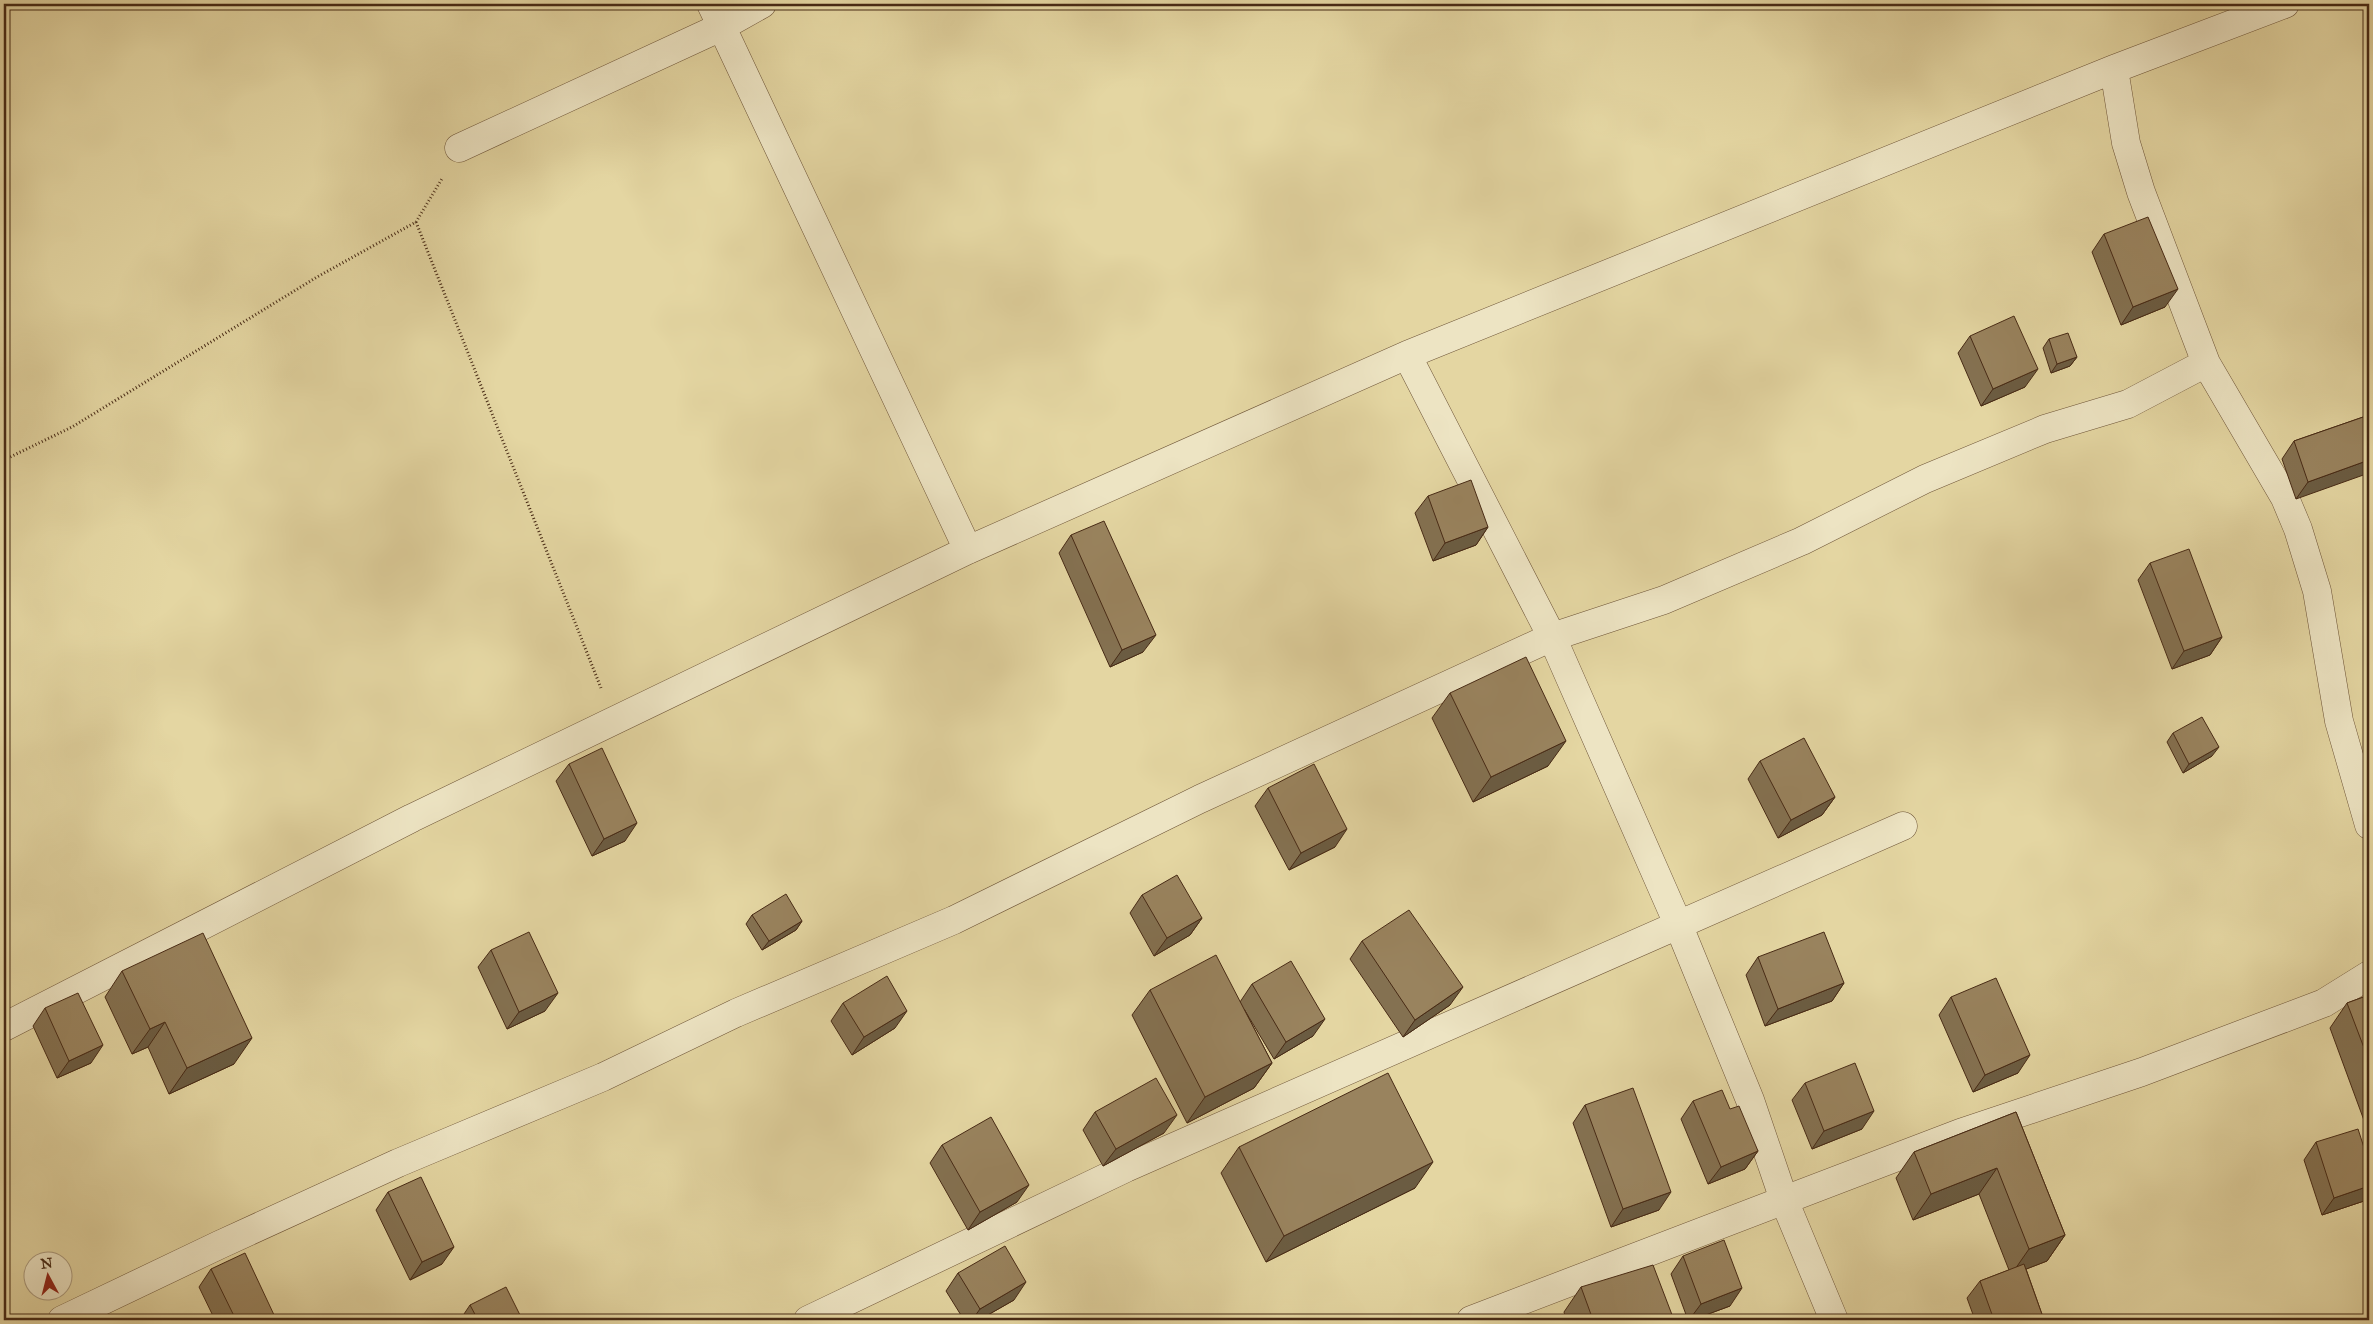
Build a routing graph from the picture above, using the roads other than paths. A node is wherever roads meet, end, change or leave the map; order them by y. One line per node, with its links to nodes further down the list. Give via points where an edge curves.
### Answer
1 (762, 4): 4 (street)
2 (2285, 4): 3 (street)
3 (2248, 10): 5 (street)
4 (716, 15): 6 (street); 9 (street)
5 (2114, 69): 7 (street); 8 (street, via 2126,143 2141,192)
6 (459, 148)
7 (1407, 355): 9 (street); 10 (street)
8 (2206, 364): 10 (street, via 2128,404 2045,429 1925,479 1802,541 1664,600); 11 (street, via 2285,498 2298,529 2317,591 2338,721)
9 (968, 550): 15 (street, via 412,818)
10 (1552, 637): 13 (street); 17 (street, via 1200,799 954,920 736,1013 603,1077 389,1168)
11 (2369, 825)
12 (1903, 826): 13 (street)
13 (1678, 924): 16 (street, via 1750,1100); 18 (street, via 1126,1168)
14 (2369, 974): 16 (street, via 2324,1003 2142,1072 1960,1133)
15 (4, 1027)
16 (1784, 1200): 19 (street); 20 (street)
17 (62, 1320)
18 (808, 1320)
19 (1471, 1320)
20 (1834, 1320)

